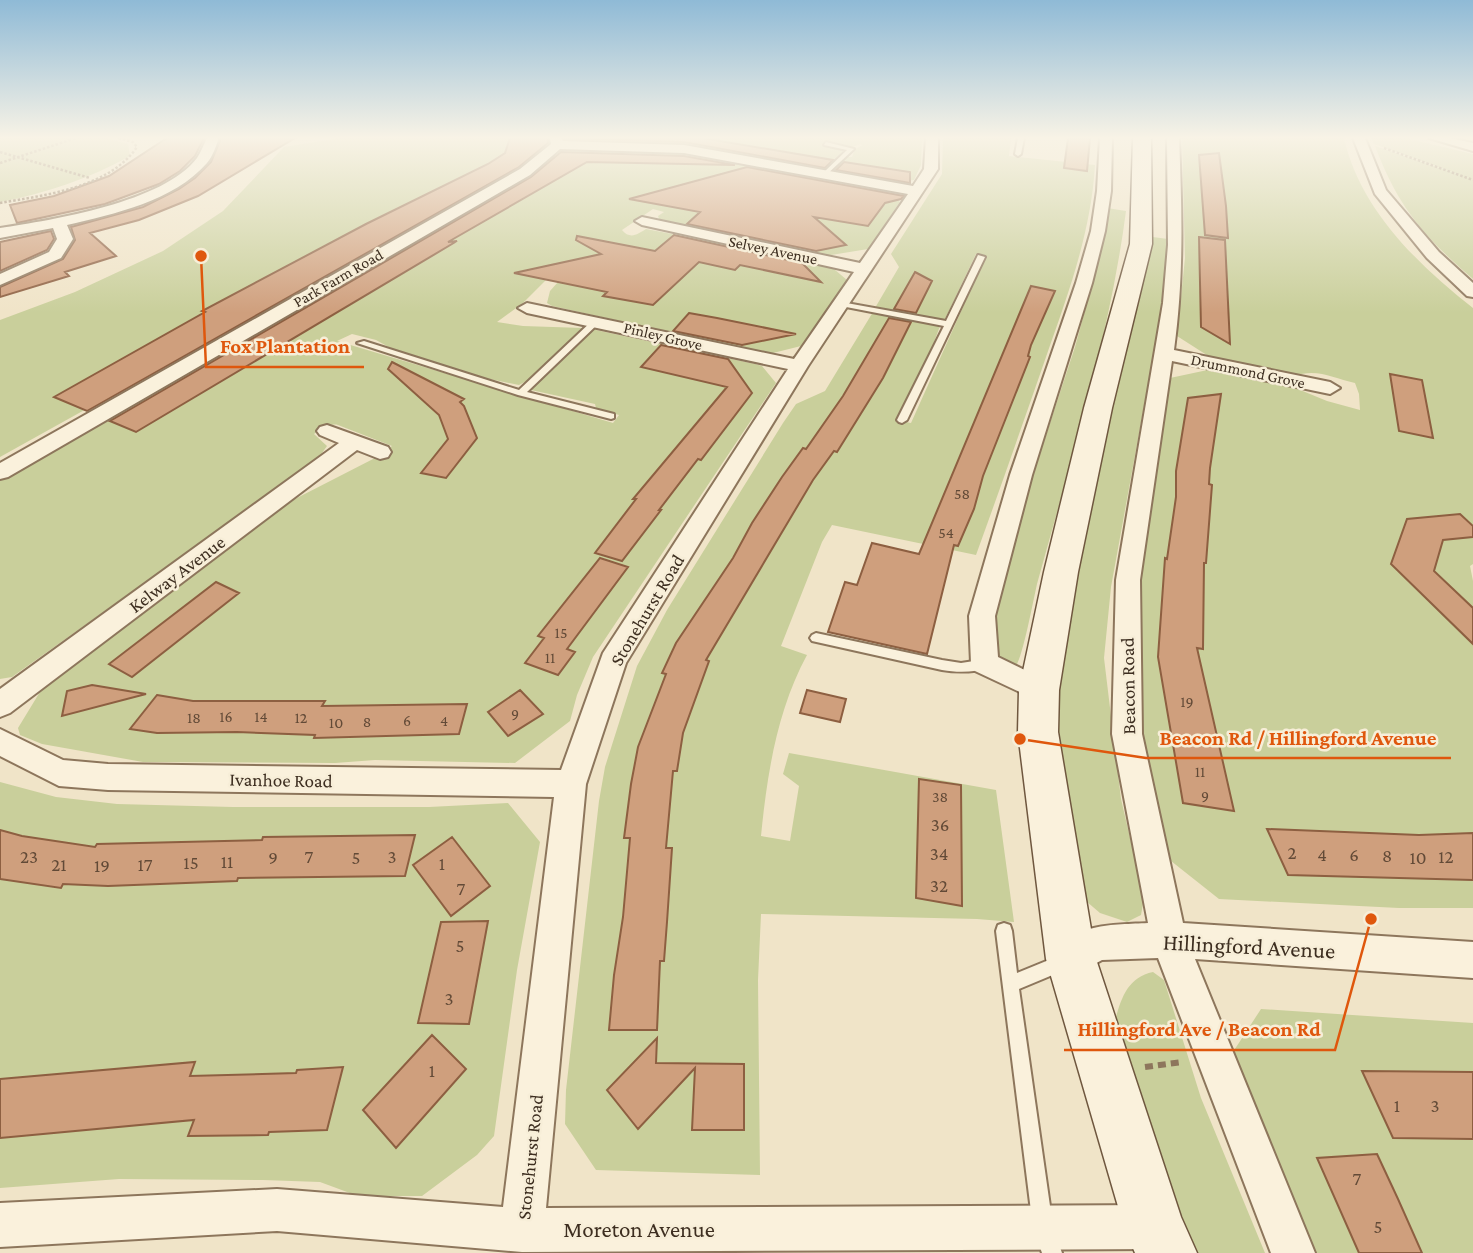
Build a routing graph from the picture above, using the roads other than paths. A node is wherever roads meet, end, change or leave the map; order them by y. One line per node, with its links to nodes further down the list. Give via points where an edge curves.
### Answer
1 (142, 196): 9 (street)
2 (482, 196): 29 (street, Park Farm Road)
3 (912, 196): 12 (street, Stonehurst Road)
4 (1103, 196): 31 (street, via 1084,283 1021,475 982,616)
5 (1141, 196): 32 (main road, via 1141,244 1092,433)
6 (1175, 196): 20 (street, Beacon Road, via 1176,245)
7 (1385, 196): 14 (street, via 1433,255)
8 (641, 222): 12 (street, Selvey Avenue)
9 (59, 223): 10 (street); 13 (street, via 65,239 55,256)
10 (0, 233)
11 (981, 257): 18 (lane)
12 (864, 269): 15 (street, Stonehurst Road)
13 (0, 280)
14 (1473, 292)
15 (841, 304): 18 (lane); 21 (street, Stonehurst Road)
16 (526, 307): 17 (street, Pinley Grove)
17 (597, 321): 21 (street, Pinley Grove); 23 (lane)
18 (948, 324): 25 (lane)
19 (361, 343): 23 (lane)
20 (1166, 354): 22 (street, Drummond Grove); 37 (street, Beacon Road, via 1128,580 1127,734)
21 (799, 366): 35 (street, Stonehurst Road, via 613,661)
22 (1330, 388)
23 (521, 393): 24 (lane)
24 (611, 416)
25 (902, 420)
26 (327, 431): 27 (street)
27 (354, 442): 28 (street); 33 (street, Kelway Avenue)
28 (380, 452)
29 (0, 472)
30 (816, 638): 31 (lane, via 961,668)
31 (987, 664): 32 (street)
32 (1039, 690): 38 (main road, via 1038,732)
33 (0, 705)
34 (0, 743): 35 (street, Ivanhoe Road, via 59,774)
35 (570, 784): 42 (street, Stonehurst Road)
36 (1004, 931): 40 (lane)
37 (1169, 940): 38 (street, Hillingford Avenue, via 1097,943); 39 (street, Hillingford Avenue); 45 (street, Beacon Road)
38 (1071, 959): 40 (lane); 44 (main road)
39 (1473, 960)
40 (1010, 984): 43 (lane)
41 (0, 1225): 42 (street, Moreton Avenue, via 277,1210)
42 (522, 1230): 43 (street, Moreton Avenue)
43 (1047, 1240): 44 (street, Moreton Avenue)
44 (1160, 1240)
45 (1293, 1253)

